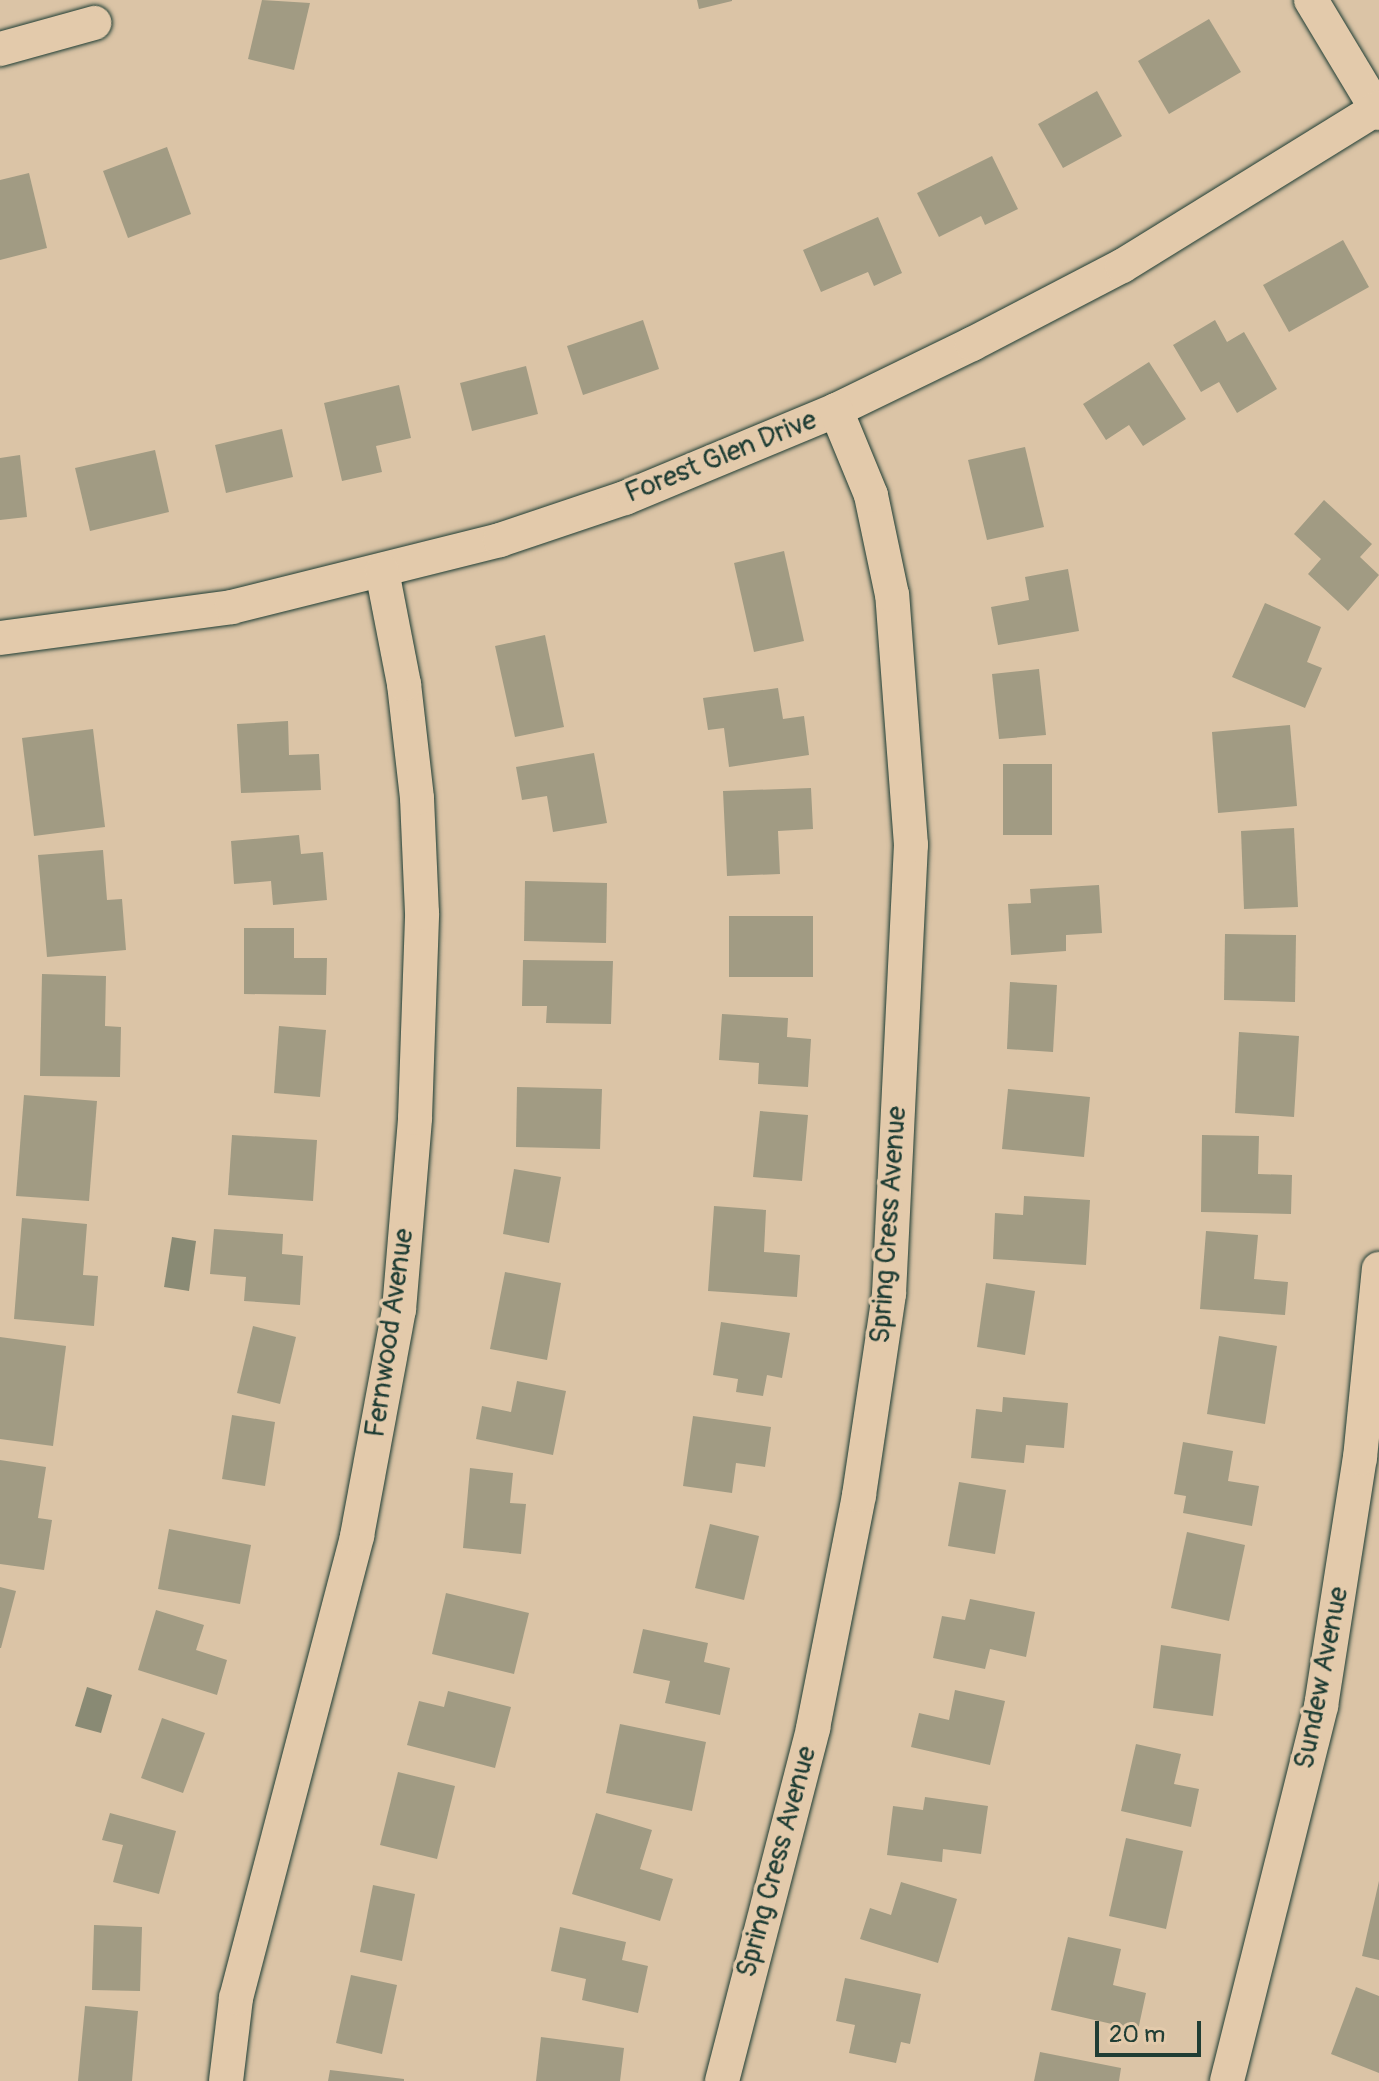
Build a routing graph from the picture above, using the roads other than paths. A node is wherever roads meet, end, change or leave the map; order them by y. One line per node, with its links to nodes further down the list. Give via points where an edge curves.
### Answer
1 (1311, 0): 4 (street)
2 (94, 23): 3 (street)
3 (0, 49)
4 (1378, 109): 5 (street, Forest Glen Drive, via 1122,266)
5 (836, 410): 6 (street, Forest Glen Drive, via 625,498 500,540); 10 (street, Spring Cress Avenue, via 871,495 892,595 911,845 889,1294 859,1495 813,1728)
6 (382, 571): 7 (street, Forest Glen Drive, via 232,607); 9 (street, Fernwood Avenue, via 404,684 417,798 422,913 415,1118 399,1310 357,1536 236,1998)
7 (0, 638)
8 (1379, 1269): 11 (street, Sundew Avenue, via 1360,1458 1321,1706)
9 (226, 2081)
10 (722, 2081)
11 (1227, 2081)

